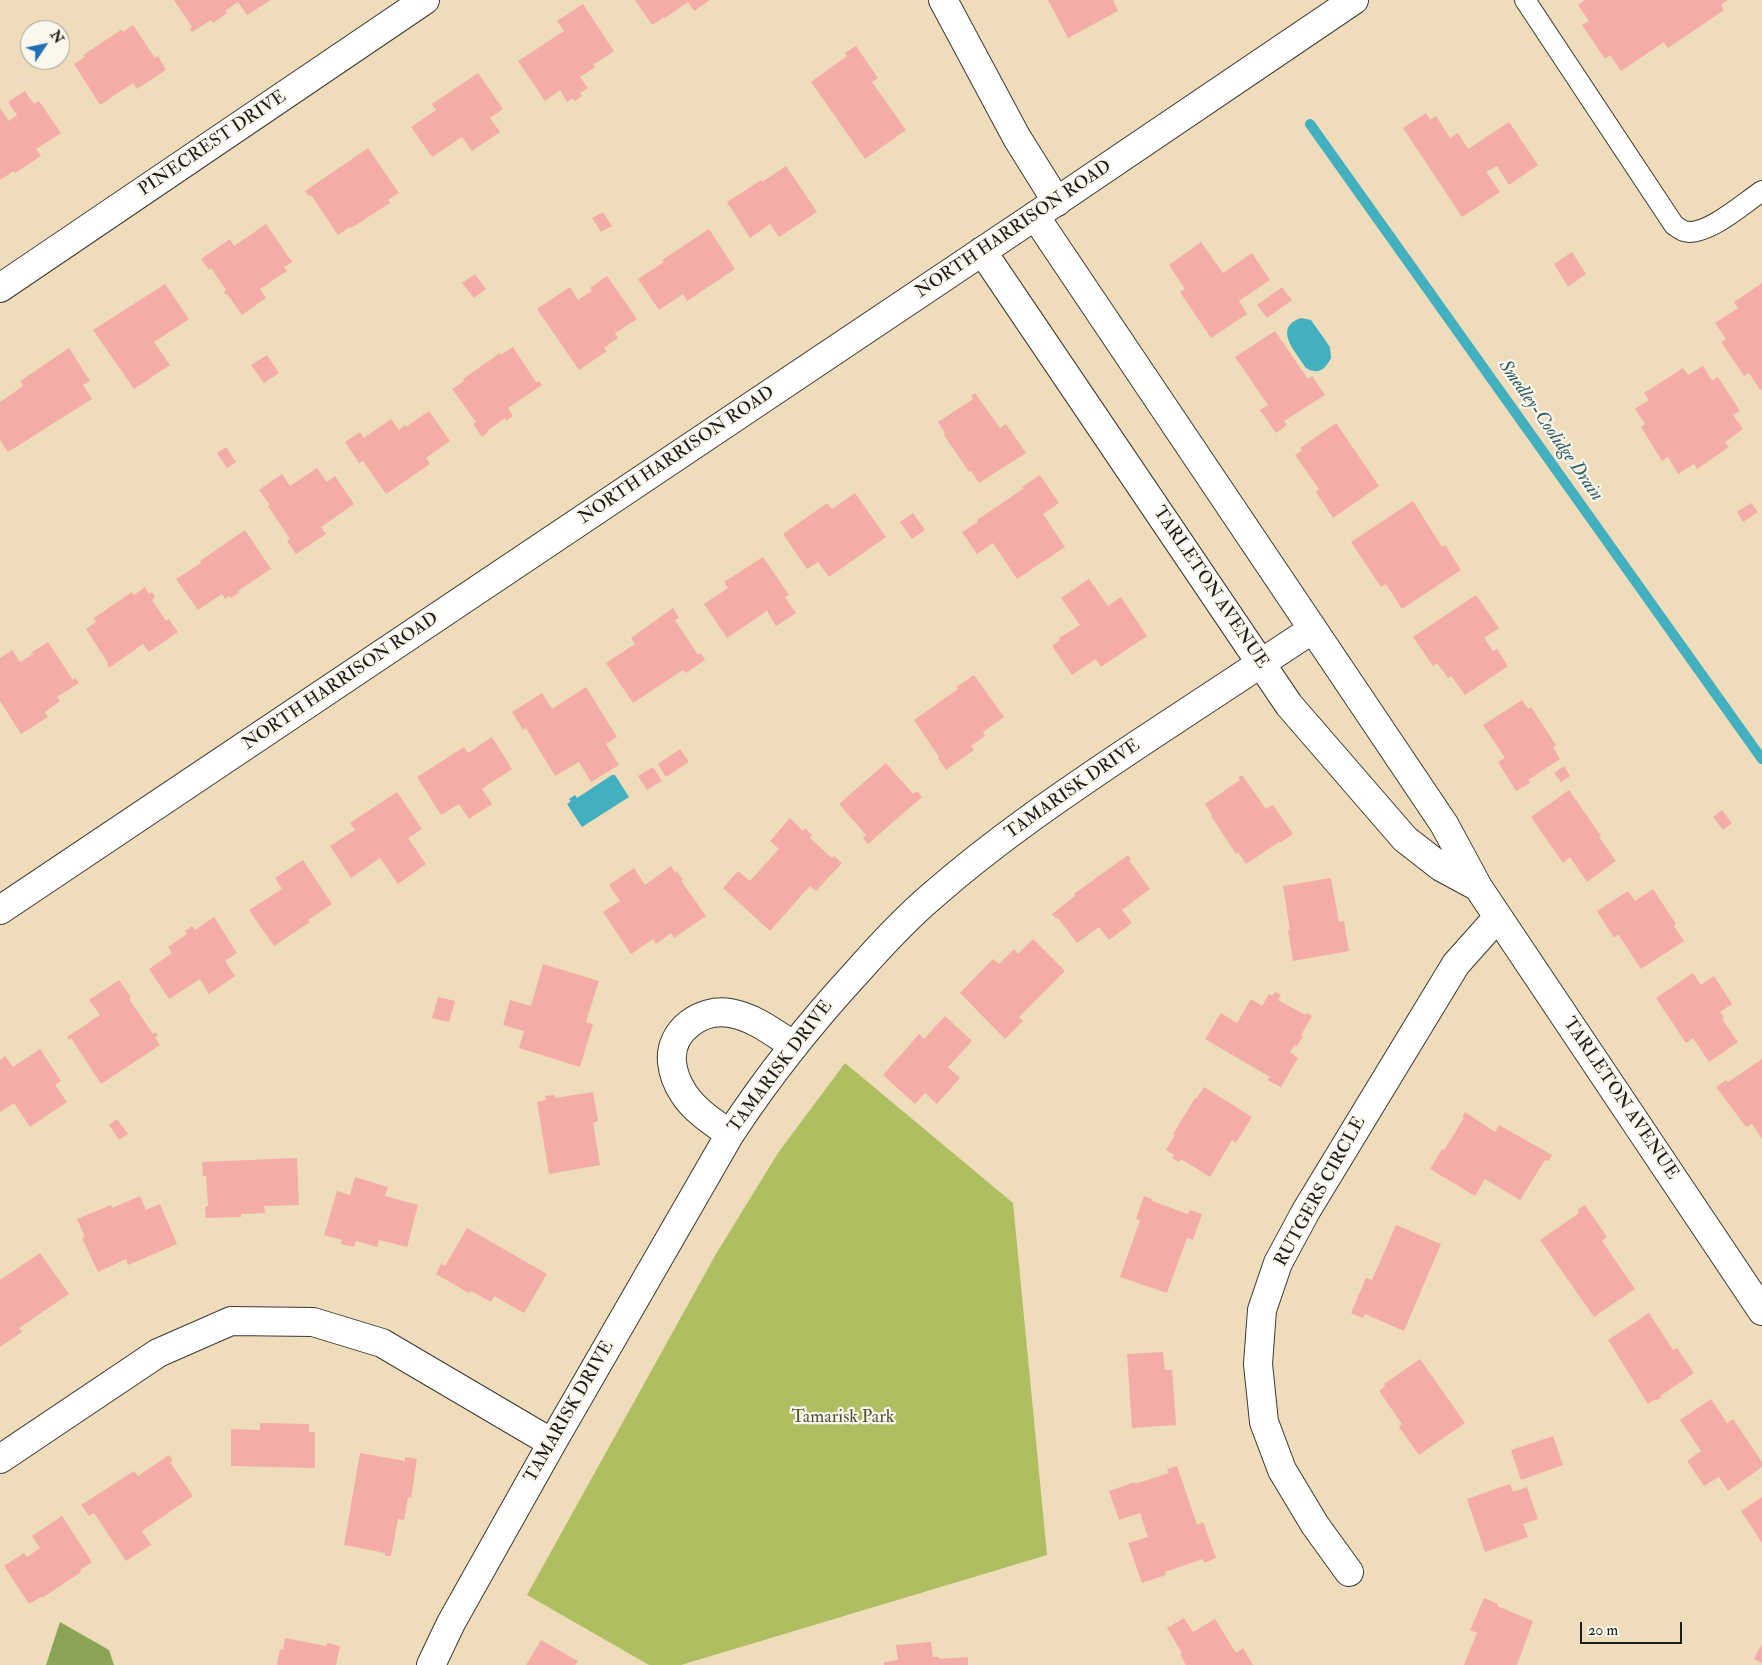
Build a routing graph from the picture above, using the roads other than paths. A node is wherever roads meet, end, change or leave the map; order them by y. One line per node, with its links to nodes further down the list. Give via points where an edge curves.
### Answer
1 (425, 0): 8 (street, PINECREST DRIVE)
2 (943, 0): 6 (street, TARLETON AVENUE, via 1017,138)
3 (1354, 0): 6 (street, NORTH HARRISON ROAD)
4 (1524, 0): 5 (lane, via 1674,224 1683,231 1696,232 1708,228)
5 (1762, 191)
6 (1046, 209): 7 (street, NORTH HARRISON ROAD); 9 (street, TARLETON AVENUE)
7 (982, 251): 10 (street, TARLETON AVENUE); 12 (street, NORTH HARRISON ROAD)
8 (0, 288)
9 (1313, 629): 10 (street, TAMARISK DRIVE); 11 (street, TARLETON AVENUE, via 1444,824)
10 (1261, 664): 11 (street, TARLETON AVENUE, via 1290,706 1405,839 1441,867); 14 (street, TAMARISK DRIVE, via 1067,791 987,850 930,897 879,948)
11 (1478, 887): 13 (street, TARLETON AVENUE)
12 (0, 910)
13 (1498, 917): 16 (street, TARLETON AVENUE); 19 (street, RUTGERS CIRCLE, via 1456,964 1306,1211 1278,1264 1262,1310 1258,1364 1264,1422 1282,1470 1315,1525)
14 (794, 1046): 15 (street, TAMARISK DRIVE); 15 (street, via 749,1018 728,1013 708,1014 682,1029 674,1046 672,1061 676,1080 685,1096 706,1117)
15 (730, 1134): 17 (street, TAMARISK DRIVE)
16 (1762, 1311)
17 (552, 1443): 18 (street, via 382,1343 313,1322 231,1321 158,1353); 20 (street, TAMARISK DRIVE, via 451,1623)
18 (0, 1458)
19 (1349, 1572)
20 (431, 1665)

